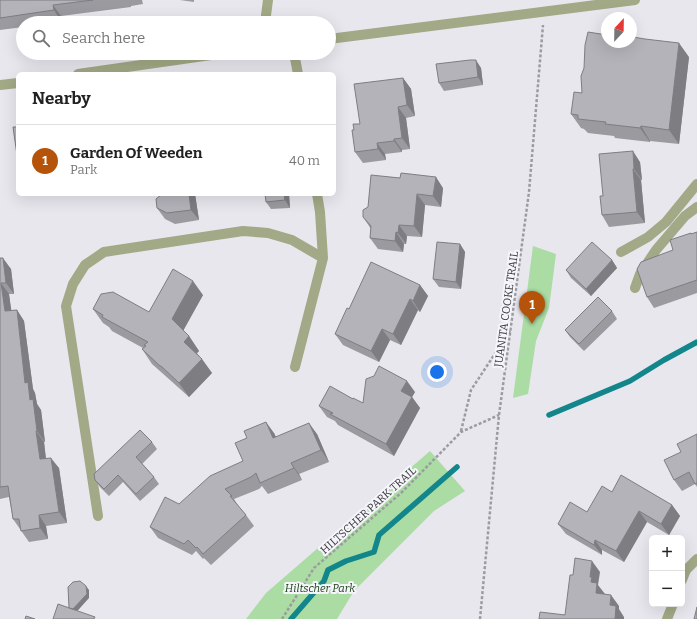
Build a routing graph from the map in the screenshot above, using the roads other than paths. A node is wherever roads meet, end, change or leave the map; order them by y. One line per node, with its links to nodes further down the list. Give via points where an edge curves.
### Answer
1 (268, 0): 3 (street)
2 (634, 0): 4 (street)
3 (266, 16)
4 (336, 38)
5 (177, 60): 7 (street)
6 (295, 60): 8 (street)
7 (92, 72)
8 (298, 72)
9 (16, 83): 10 (street)
10 (0, 85)
11 (697, 184): 14 (street, via 666,222)
12 (317, 196): 15 (street)
13 (697, 207): 16 (street, via 685,216 656,250 640,274)
14 (621, 252)
15 (323, 258): 17 (street); 18 (street, via 292,240 268,233 244,231 104,252 85,265 73,284 66,306)
16 (635, 288)
17 (295, 367)
18 (98, 516)
19 (697, 559): 20 (street)
20 (685, 572)
21 (671, 607): 22 (street)
22 (667, 619)

